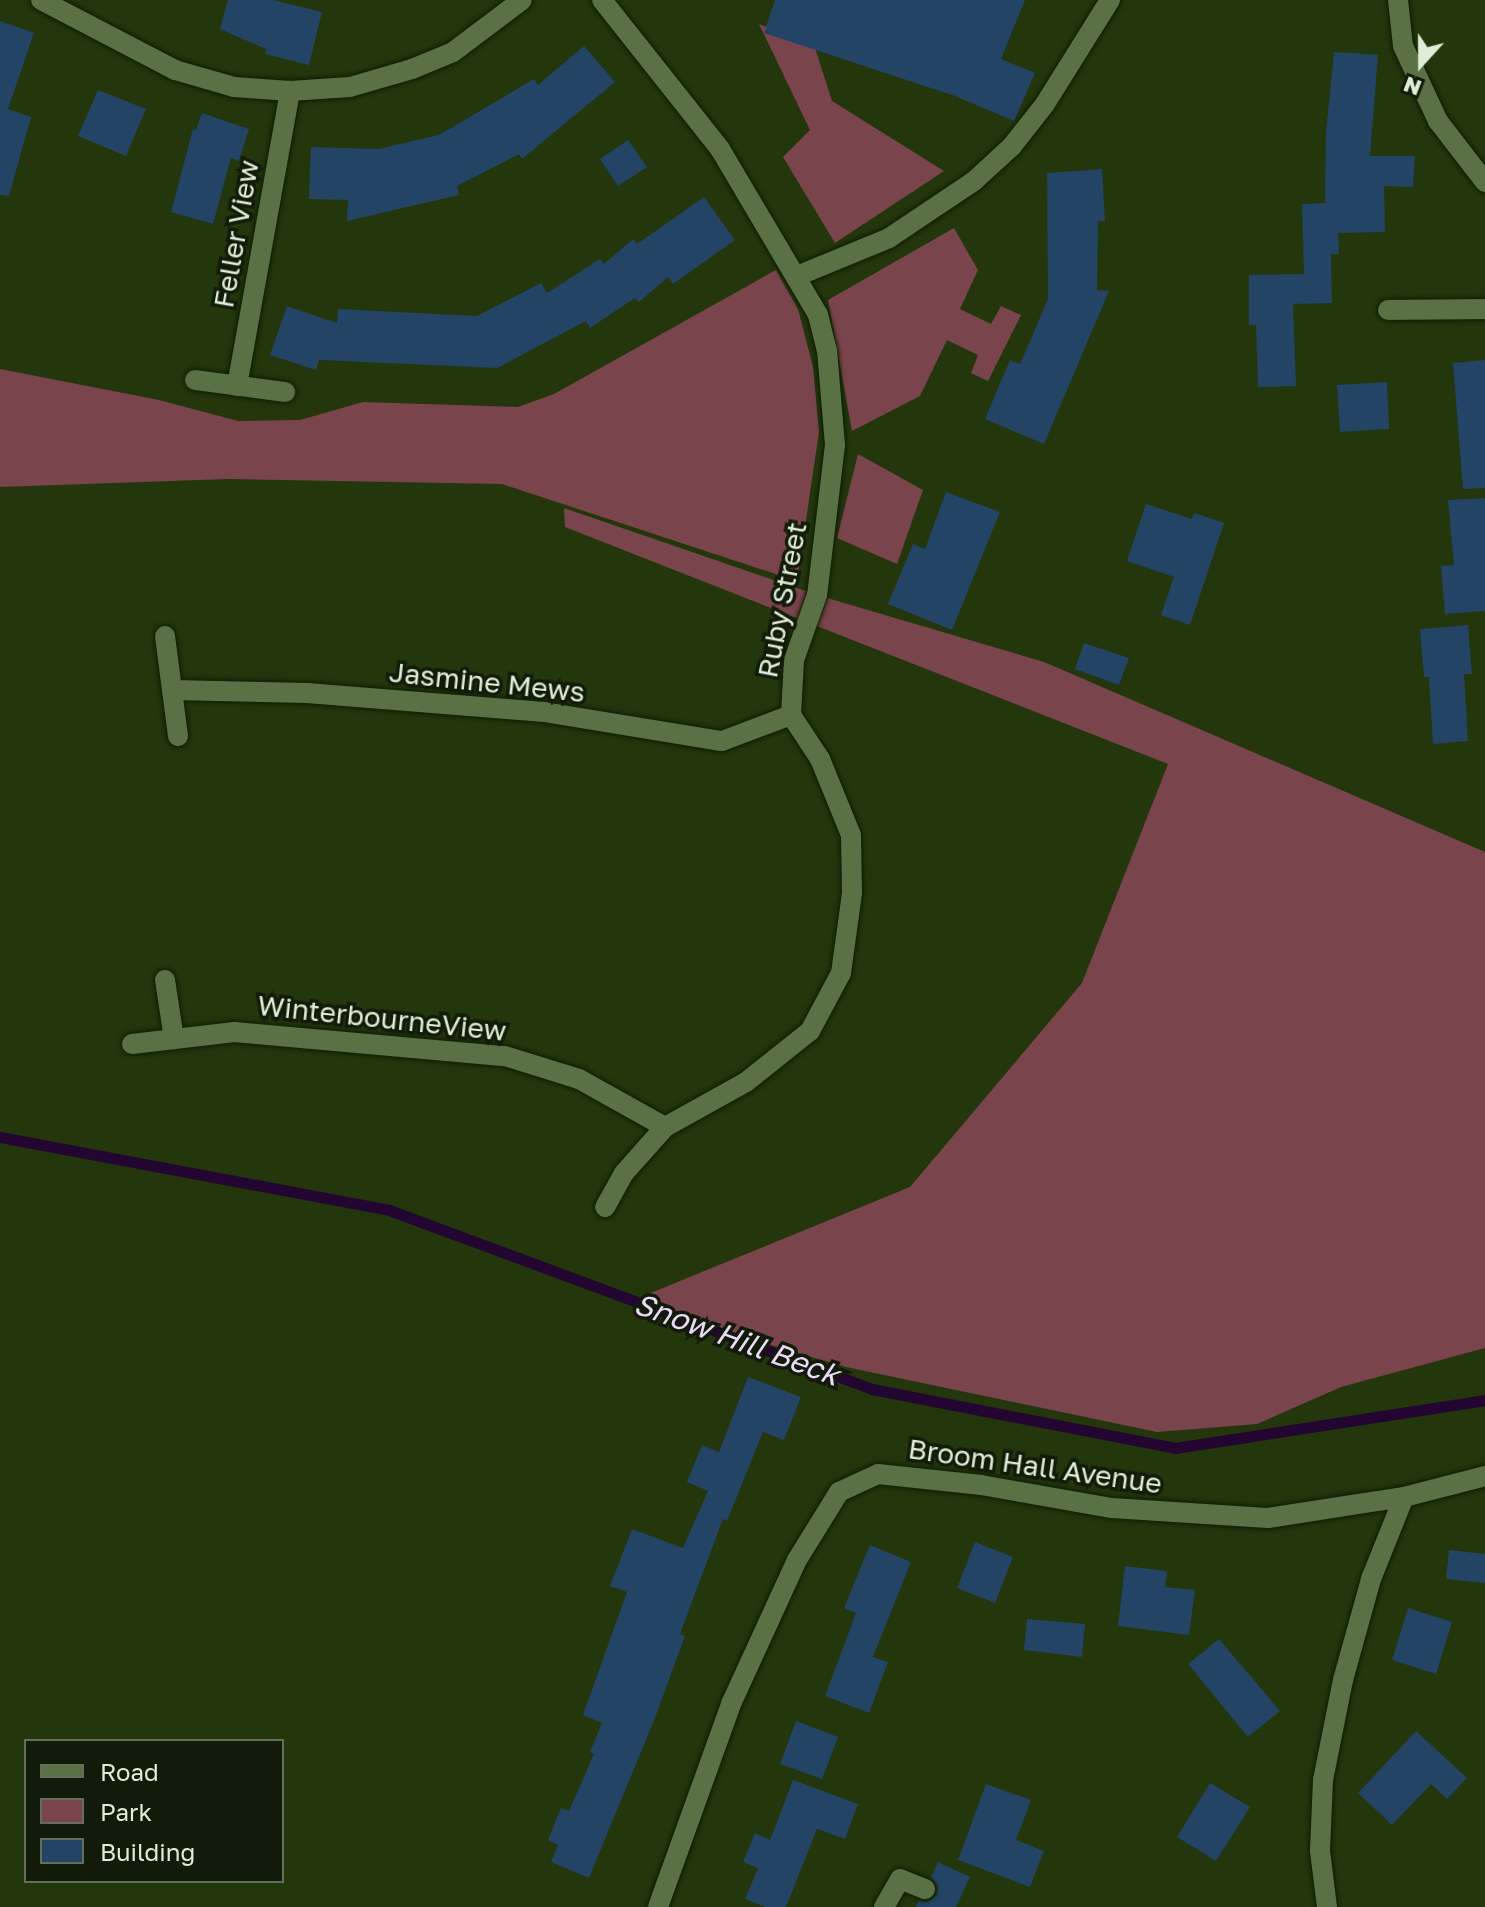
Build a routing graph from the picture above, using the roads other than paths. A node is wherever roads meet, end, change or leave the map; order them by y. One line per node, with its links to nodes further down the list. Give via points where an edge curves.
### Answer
1 (41, 0): 6 (street, via 175,70 234,87)
2 (522, 0): 6 (street, via 453,52 412,69 350,87)
3 (602, 0): 8 (street, Ruby Street, via 720,149)
4 (1110, 0): 8 (street, via 1045,104 1012,146 974,181 889,238)
5 (1398, 0): 7 (street, via 1403,46 1438,121)
6 (290, 91): 12 (street, Feller View)
7 (1485, 182)
8 (797, 276): 16 (street, Ruby Street, via 818,315 827,350 835,437 817,595 794,660)
9 (1485, 309): 10 (street)
10 (1388, 310)
11 (195, 380): 12 (street)
12 (237, 386): 13 (street)
13 (285, 392)
14 (165, 636): 15 (street)
15 (172, 690): 16 (street, Jasmine Mews, via 307,693 544,712 722,741); 17 (street)
16 (791, 715): 21 (street, Ruby Street, via 820,759 851,835 852,893 841,973 810,1031 746,1082)
17 (178, 736)
18 (165, 980): 19 (street)
19 (174, 1039): 20 (street, WinterbourneView); 21 (street, WinterbourneView, via 234,1032 505,1056 579,1079)
20 (132, 1044)
21 (665, 1127): 22 (street, Ruby Street, via 624,1173)
22 (605, 1207)
23 (1485, 1476): 24 (street, Broom Hall Avenue)
24 (1404, 1497): 26 (street, Broom Hall Avenue, via 1268,1518 1112,1508 878,1474 839,1492 797,1560 731,1704); 28 (street, via 1371,1579 1323,1780 1320,1851)
25 (925, 1889): 27 (street, via 900,1879)
26 (658, 1907)
27 (884, 1907)
28 (1327, 1907)

